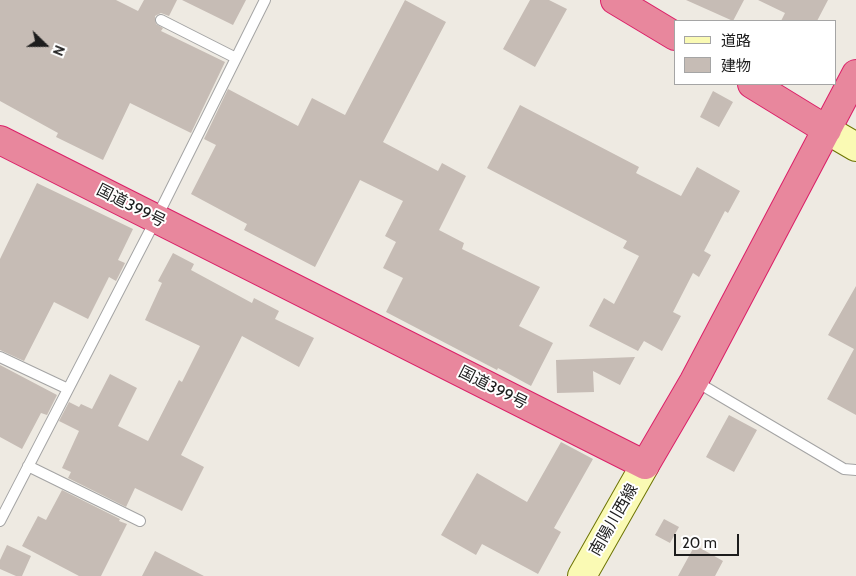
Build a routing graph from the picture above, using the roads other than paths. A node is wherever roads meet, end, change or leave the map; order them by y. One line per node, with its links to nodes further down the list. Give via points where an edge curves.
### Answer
1 (265, 0): 5 (lane)
2 (616, 0): 4 (highway)
3 (161, 20): 5 (lane)
4 (674, 35)
5 (236, 58): 11 (lane)
6 (856, 74): 8 (highway)
7 (754, 85): 8 (highway)
8 (827, 130): 10 (main road); 13 (highway)
9 (0, 140): 11 (highway, 国道399号)
10 (856, 147)
11 (156, 219): 14 (lane); 15 (highway, 国道399号)
12 (0, 357): 14 (lane)
13 (694, 381): 15 (highway); 17 (lane, via 844,469)
14 (68, 389): 16 (lane)
15 (646, 465): 20 (main road, 南陽川西線)
16 (28, 466): 18 (lane); 19 (lane)
17 (856, 470)
18 (0, 521)
19 (140, 521)
20 (582, 576)

